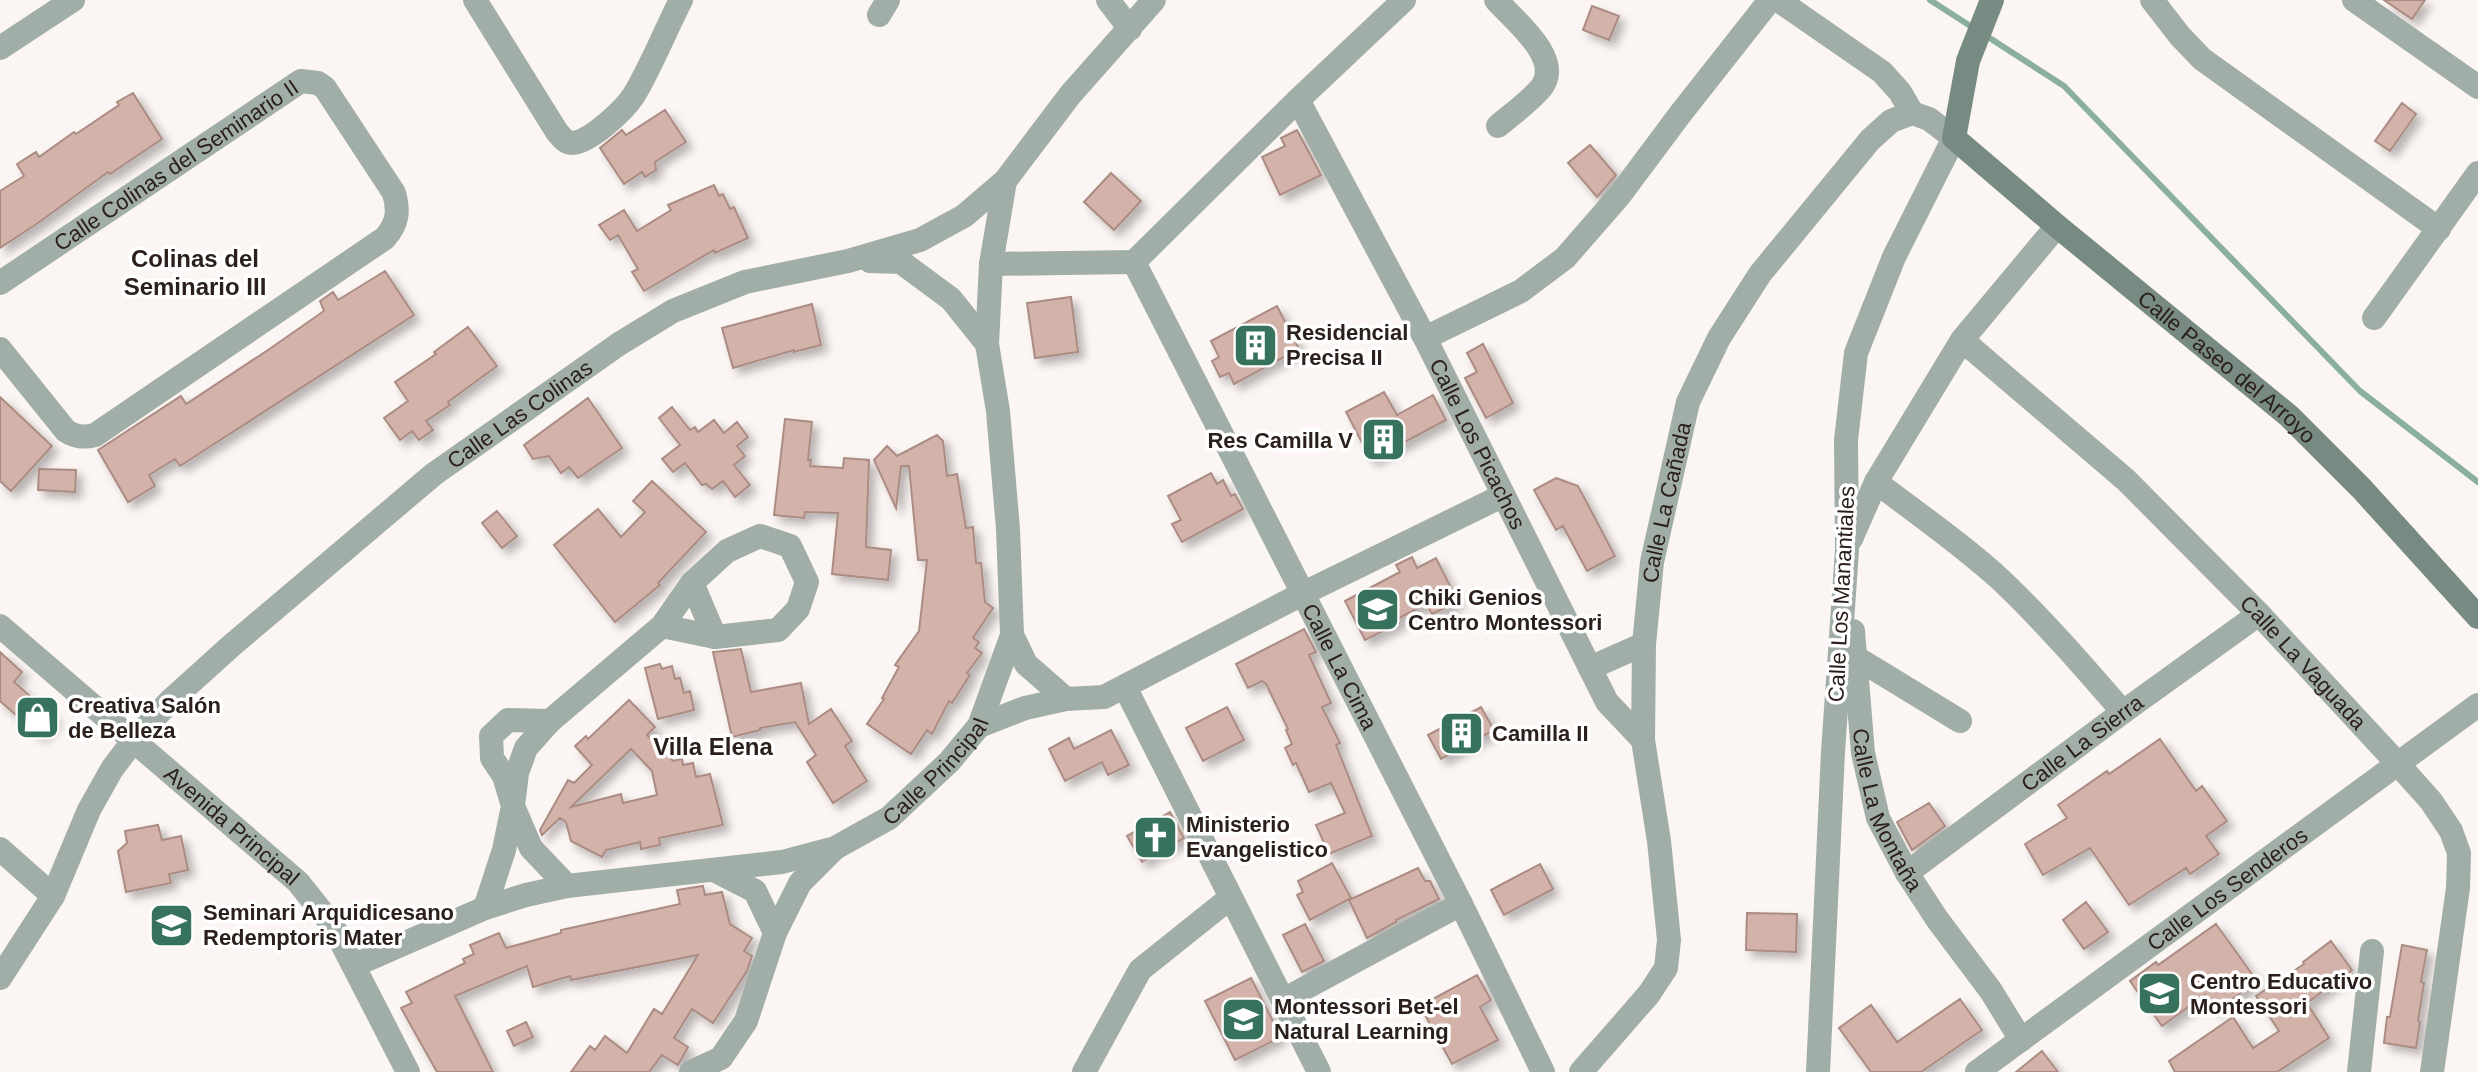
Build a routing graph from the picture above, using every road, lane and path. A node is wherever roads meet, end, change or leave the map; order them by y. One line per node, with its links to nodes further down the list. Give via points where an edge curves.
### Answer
1 (73, 0): 14 (street)
2 (475, 0): 3 (street, via 557,132 571,143 598,130 633,96)
3 (681, 0)
4 (1108, 0): 13 (street)
5 (1154, 0): 13 (street, Calle Las Colinas)
6 (1404, 0): 16 (street)
7 (1496, 0): 18 (street, via 1538,46 1547,69 1540,88)
8 (1770, 0): 29 (street, via 1565,258 1521,291)
9 (1778, 0): 17 (street, via 1882,72)
10 (1992, 0): 19 (main road, via 1968,61)
11 (2152, 0): 23 (street, via 2202,59)
12 (2354, 0): 15 (street)
13 (1130, 29): 21 (street, Calle Las Colinas, via 1070,95)
14 (0, 48)
15 (2478, 87)
16 (1298, 100): 25 (street); 29 (street, Calle Los Picachos)
17 (1912, 113): 19 (street); 44 (street, Calle La Cañada, via 1891,121 1870,140 1760,274 1719,338 1688,402 1672,467 1652,562)
18 (1498, 126)
19 (1954, 138): 22 (main road, Calle Paseo del Arroyo); 35 (street, Calle Los Manantiales, via 1894,257 1856,353 1846,440)
20 (2478, 173): 23 (street)
21 (1005, 181): 24 (street, Calle Las Colinas, via 964,216 920,240); 26 (street)
22 (2057, 226): 30 (street, Calle La Montaña); 39 (main road, Calle Paseo del Arroyo, via 2289,416)
23 (2439, 229): 28 (street)
24 (848, 261): 31 (street, Calle Principal, via 901,262 951,299); 54 (street, Calle Las Colinas, via 745,282 673,311 619,344 434,474 231,646)
25 (1134, 262): 26 (street); 37 (street, Calle La Cima)
26 (991, 264): 31 (street)
27 (0, 283): 32 (street, Calle Colinas del Seminario II, via 301,81 325,88 397,204 397,218 385,238 95,435 85,438 66,431)
28 (2374, 318)
29 (1425, 338): 34 (street, Calle Los Picachos)
30 (1962, 340): 33 (street, Calle La Montaña); 38 (street, Calle La Vaguada, via 2126,480)
31 (987, 344): 42 (street, Calle Principal, via 1002,455)
32 (0, 349)
33 (1876, 482): 35 (street, Calle La Montaña); 50 (street, via 2002,581)
34 (1502, 496): 37 (street); 46 (street, Calle Los Picachos)
35 (1847, 550): 45 (street, Calle La Montaña); 82 (street, Calle Los Manantiales)
36 (692, 583): 41 (street); 43 (street); 43 (street, via 727,551 760,536 790,546 807,582 798,609 778,630)
37 (1302, 594): 47 (street); 65 (street, Calle La Cima)
38 (2259, 614): 50 (street, Calle La Sierra); 56 (street, Calle La Vaguada)
39 (2478, 617)
40 (0, 626): 54 (street, Avenida Principal)
41 (662, 626): 43 (street); 51 (street)
42 (1012, 635): 48 (street, via 1026,664); 53 (street, Calle Principal)
43 (715, 637)
44 (1644, 644): 46 (street); 55 (street, Calle La Cañada)
45 (1855, 657): 52 (street); 61 (street, Calle La Montaña, via 1863,753 1878,818)
46 (1590, 668): 55 (street, Calle Los Picachos, via 1607,702)
47 (1125, 687): 48 (street, via 1104,697); 64 (street)
48 (1066, 699): 53 (street)
49 (2478, 705): 56 (street, Calle Los Senderos)
50 (2123, 712): 61 (street, Calle La Sierra)
51 (550, 721): 57 (street, via 526,748); 57 (street, via 508,720 491,736 492,758)
52 (1960, 721)
53 (979, 726): 58 (street, Calle Principal, via 889,818)
54 (134, 740): 63 (street, Calle Las Colinas, via 89,810); 69 (street, Avenida Principal, via 298,882)
55 (1643, 740): 81 (street, Calle La Cañada, via 1669,940 1666,968)
56 (2398, 764): 72 (street, Calle Los Senderos); 85 (street, Calle La Vaguada, via 2431,801 2459,853)
57 (513, 806): 62 (street, via 531,848); 66 (street)
58 (835, 848): 60 (street, Calle Principal); 67 (street, via 800,883)
59 (0, 849): 63 (street)
60 (716, 871): 62 (street, Calle Principal); 67 (street, via 755,891)
61 (1907, 873): 72 (street, Calle La Montaña)
62 (567, 886): 66 (street, Calle Principal)
63 (53, 896): 70 (street, Calle Las Colinas)
64 (1230, 898): 71 (street); 73 (street, via 1140,970)
65 (1461, 904): 71 (street); 80 (street, Calle La Cima)
66 (485, 908): 69 (street, Calle Principal)
67 (775, 933): 74 (street, via 746,1021)
68 (2372, 951): 84 (street)
69 (355, 965): 75 (street, Avenida Principal)
70 (0, 978)
71 (1283, 1000): 79 (street)
72 (2021, 1040): 83 (street, Calle Los Senderos)
73 (1096, 1048): 77 (street); 78 (street)
74 (721, 1065): 76 (street)
75 (408, 1072)
76 (691, 1072)
77 (1084, 1072)
78 (1110, 1072)
79 (1319, 1072)
80 (1543, 1072)
81 (1581, 1072)
82 (1818, 1072)
83 (1977, 1072)
84 (2359, 1072)
85 (2432, 1072)

